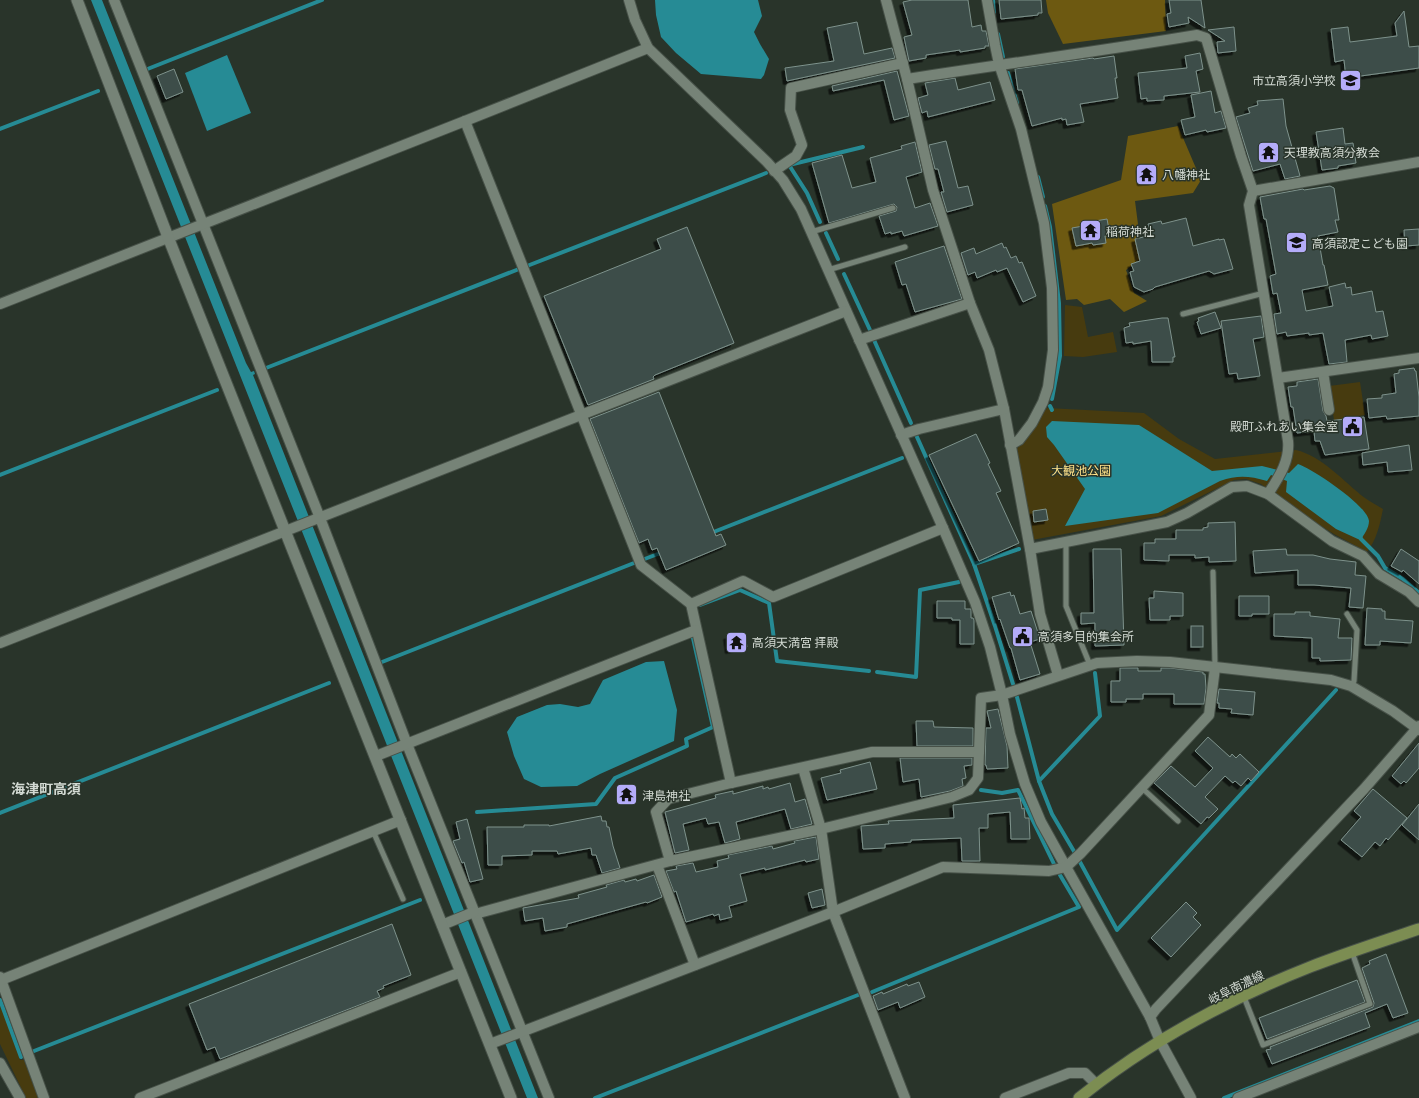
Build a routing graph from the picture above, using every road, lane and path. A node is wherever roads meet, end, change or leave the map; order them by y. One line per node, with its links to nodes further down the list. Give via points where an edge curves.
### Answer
1 (76, 0): 17 (street)
2 (114, 0): 15 (street)
3 (629, 0): 6 (street)
4 (886, 0): 7 (street)
5 (987, 0): 8 (street)
6 (648, 48): 10 (street); 12 (street)
7 (903, 63): 9 (street); 12 (street, via 791,88 790,110 802,145 796,156)
8 (999, 64): 9 (street); 13 (street, via 1197,35 1206,38 1240,156); 33 (street, via 1021,129 1044,223 1052,288 1053,350 1048,387 1032,423 1019,440)
9 (907, 79): 21 (street, via 933,190)
10 (466, 121): 15 (street); 31 (street)
11 (1419, 162): 13 (street)
12 (774, 171): 16 (street, via 783,180 801,209)
13 (1253, 191): 20 (street, via 1249,205)
14 (893, 208): 16 (lane)
15 (198, 225): 17 (street); 35 (street)
16 (811, 232): 19 (street)
17 (168, 237): 22 (street); 37 (street)
18 (905, 247): 19 (lane)
19 (828, 270): 23 (street)
20 (1264, 293): 24 (lane); 28 (street)
21 (970, 303): 25 (street); 29 (street, via 989,350)
22 (0, 304)
23 (846, 311): 25 (street); 31 (street)
24 (1183, 314)
25 (859, 340): 32 (street)
26 (1419, 358): 27 (street)
27 (1323, 372): 28 (street); 30 (street)
28 (1278, 378): 34 (street, via 1289,449 1280,474)
29 (1004, 409): 32 (street); 33 (street)
30 (1329, 410)
31 (582, 415): 35 (street); 42 (street, via 641,565)
32 (902, 435): 36 (street)
33 (1010, 445): 39 (street)
34 (1268, 494): 38 (street, via 1247,486 1232,487 1167,522); 41 (street, via 1326,537 1363,556 1379,574 1409,592)
35 (316, 520): 37 (street); 52 (street)
36 (943, 528): 42 (street, via 773,597 743,581); 50 (street, via 975,602)
37 (286, 531): 45 (street); 54 (street)
38 (1066, 542): 39 (street); 46 (lane, via 1066,606)
39 (1030, 548): 48 (street, via 1040,614)
40 (1212, 572): 47 (lane)
41 (1419, 602)
42 (691, 604): 44 (street)
43 (1347, 614): 49 (lane, via 1357,630 1354,681)
44 (696, 630): 52 (street); 56 (street)
45 (0, 643)
46 (1090, 665): 47 (street, via 1137,661); 48 (street)
47 (1214, 668): 49 (street, via 1331,680); 57 (street, via 1208,715)
48 (1058, 675): 50 (street)
49 (1351, 686): 51 (street)
50 (1002, 695): 53 (street, via 981,698); 64 (street, via 1023,780 1041,822)
51 (1418, 728): 75 (street)
52 (405, 745): 54 (street); 67 (street)
53 (979, 752): 55 (street, via 872,752); 60 (street, via 978,778 968,790 952,797)
54 (380, 755): 58 (street)
55 (803, 768): 56 (street); 60 (street)
56 (731, 783): 62 (street, via 668,799 656,812)
57 (1142, 788): 59 (lane); 64 (street)
58 (401, 820): 61 (street); 68 (street)
59 (1178, 821)
60 (821, 829): 62 (street); 66 (street)
61 (373, 832): 65 (lane); 73 (street)
62 (670, 861): 63 (street)
63 (657, 865): 67 (street); 71 (street)
64 (1066, 867): 66 (street, via 1049,871 943,867); 75 (street)
65 (403, 899)
66 (833, 912): 71 (street); 87 (street)
67 (473, 913): 68 (street); 77 (street)
68 (448, 923): 72 (street)
69 (1419, 929): 70 (main road, 岐阜南濃線)
70 (1352, 952): 74 (main road, 岐阜南濃線, via 1310,967); 74 (lane, via 1370,1004 1263,1045)
71 (695, 965): 77 (street)
72 (461, 972): 79 (street); 84 (street)
73 (0, 979): 83 (street)
74 (1244, 997): 78 (main road, 岐阜南濃線)
75 (1150, 1017): 78 (street)
76 (1419, 1027): 91 (street)
77 (519, 1033): 79 (street); 86 (street)
78 (1160, 1041): 81 (main road, 岐阜南濃線); 90 (street)
79 (493, 1043): 85 (street)
80 (0, 1063): 82 (street)
81 (1096, 1084): 88 (street, via 1085,1073 1069,1073); 89 (main road, 岐阜南濃線)
82 (20, 1098)
83 (44, 1098)
84 (140, 1098)
85 (511, 1098)
86 (549, 1098)
87 (905, 1098)
88 (1005, 1098)
89 (1078, 1098)
90 (1190, 1098)
91 (1238, 1098)

